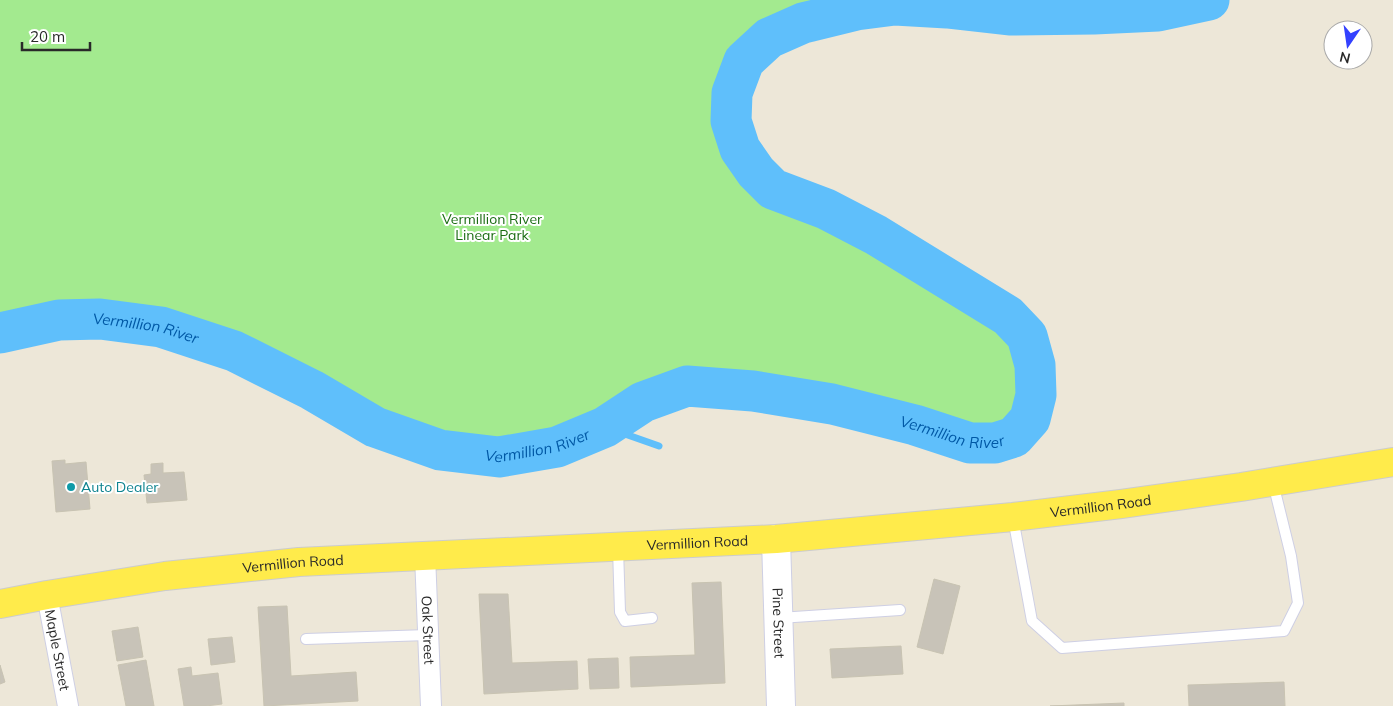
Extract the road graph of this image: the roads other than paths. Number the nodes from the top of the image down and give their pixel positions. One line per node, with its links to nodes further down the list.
1 (1393, 462): 2 (main road, Vermillion Road)
2 (1273, 482): 3 (main road, Vermillion Road); 3 (lane)
3 (1013, 517): 4 (main road, Vermillion Road)
4 (776, 539): 5 (main road, Vermillion Road); 11 (street, Pine Street)
5 (618, 546): 6 (main road, Vermillion Road); 10 (lane)
6 (425, 555): 7 (main road, Vermillion Road); 12 (street, Oak Street)
7 (47, 595): 8 (main road, Vermillion Road); 14 (street, Maple Street)
8 (0, 604)
9 (900, 610): 11 (lane)
10 (652, 618)
11 (778, 618): 16 (street, Pine Street)
12 (428, 635): 13 (lane); 15 (street, Oak Street)
13 (306, 639)
14 (68, 706)
15 (430, 706)
16 (781, 706)

